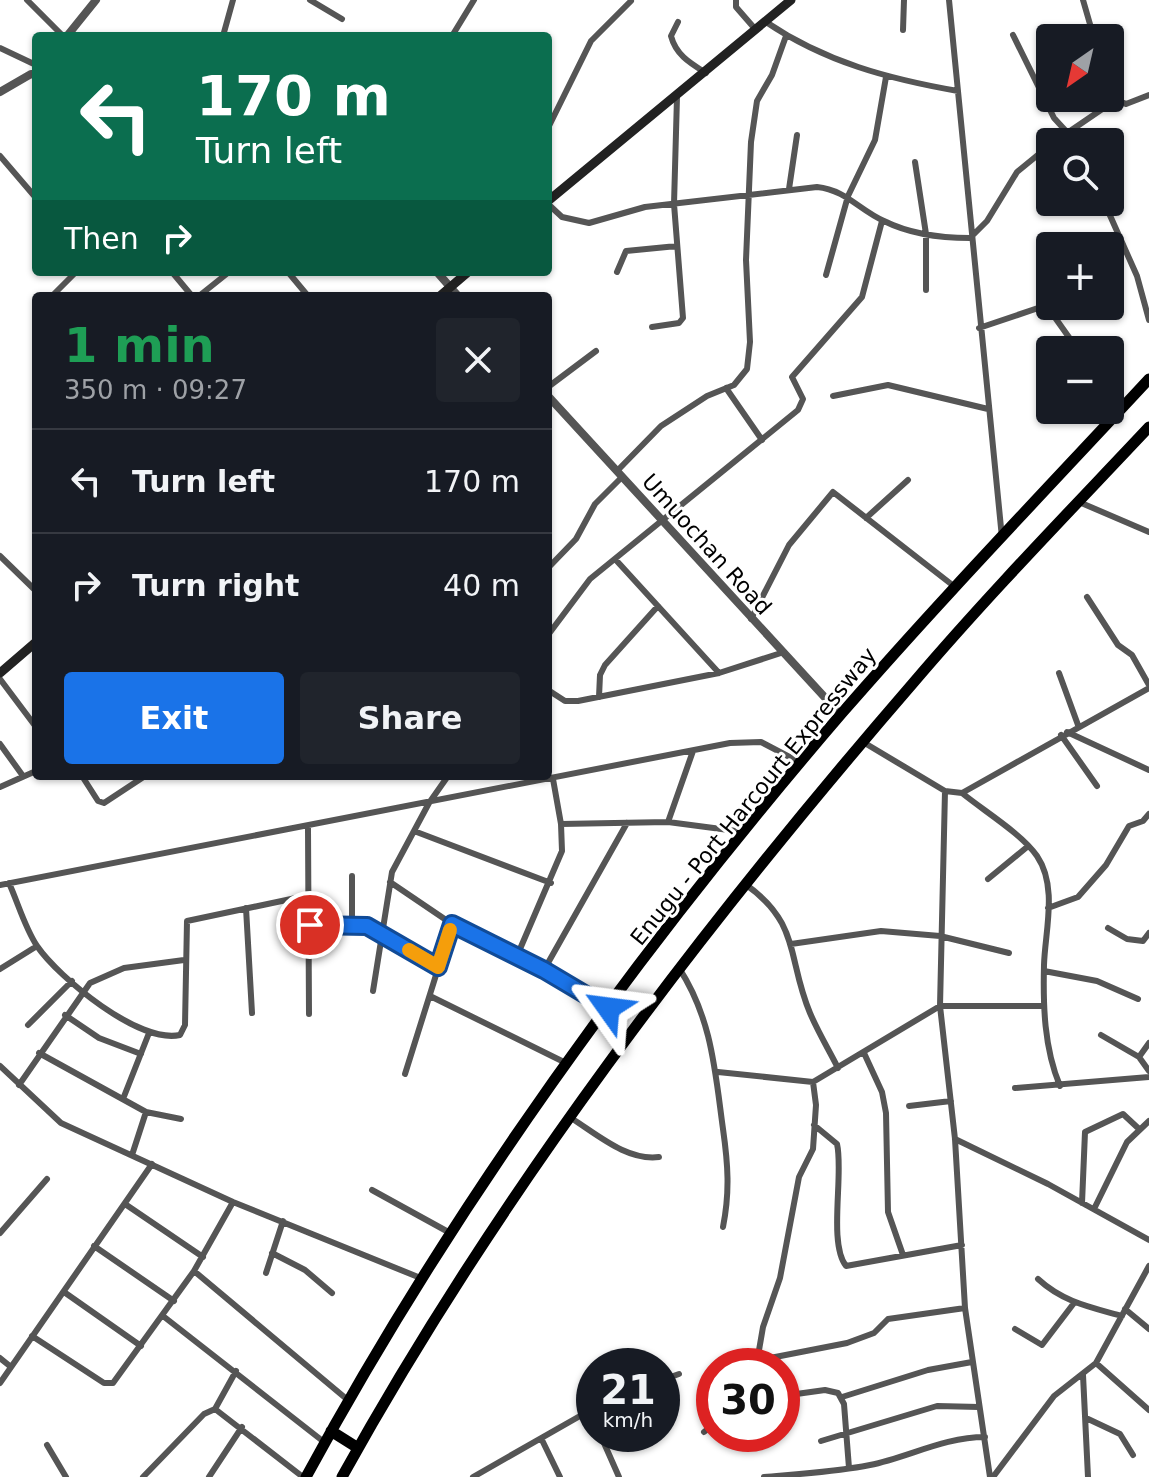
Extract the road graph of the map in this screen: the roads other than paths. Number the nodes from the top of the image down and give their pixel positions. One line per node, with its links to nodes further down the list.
1 (27, 0): 18 (street)
2 (96, 0): 19 (street)
3 (233, 0): 20 (street)
4 (310, 0): 12 (street)
5 (474, 0): 21 (street)
6 (736, 0): 16 (street)
7 (791, 0): 14 (main road)
8 (904, 0): 17 (street)
9 (949, 0): 29 (street)
10 (1083, 0): 15 (street)
11 (631, 1): 35 (street)
12 (342, 19)
13 (678, 22): 27 (street)
14 (766, 22): 16 (main road); 23 (street)
15 (1090, 24)
16 (756, 30): 27 (main road)
17 (903, 30)
18 (61, 32)
19 (68, 32)
20 (224, 32)
21 (454, 32)
22 (1013, 35): 36 (street)
23 (786, 36): 28 (street); 44 (street)
24 (0, 48): 25 (street)
25 (32, 69)
26 (32, 73): 30 (street)
27 (706, 73): 32 (main road)
28 (886, 77): 29 (street); 45 (street)
29 (958, 91): 52 (street)
30 (0, 92)
31 (1149, 95): 33 (street)
32 (677, 97): 46 (main road); 47 (street)
33 (1124, 103)
34 (1094, 112): 37 (street)
35 (552, 120)
36 (1064, 128)
37 (1072, 128)
38 (797, 135): 42 (street)
39 (0, 156): 43 (street)
40 (1036, 157): 52 (street)
41 (915, 162): 51 (street)
42 (789, 189): 44 (street); 45 (street)
43 (32, 193)
44 (750, 193): 47 (street); 77 (street)
45 (848, 196): 50 (street); 55 (street)
46 (552, 199)
47 (674, 204): 48 (street); 53 (street)
48 (552, 206)
49 (1110, 216): 71 (street)
50 (882, 221): 51 (street); 84 (street)
51 (926, 234): 52 (street); 63 (street)
52 (970, 238): 73 (street)
53 (677, 246): 54 (street); 72 (street)
54 (617, 272)
55 (826, 275)
56 (72, 276): 64 (street)
57 (175, 276): 65 (street)
58 (224, 276): 66 (street)
59 (291, 276): 67 (street)
60 (441, 276): 62 (street)
61 (463, 276): 62 (main road)
62 (451, 287): 68 (main road); 69 (street)
63 (926, 290)
64 (56, 292)
65 (189, 292)
66 (204, 292)
67 (305, 292)
68 (445, 292)
69 (455, 292)
70 (1036, 310): 73 (street)
71 (1149, 320)
72 (652, 327)
73 (979, 328): 81 (street)
74 (596, 351): 76 (street)
75 (1149, 379): 80 (highway, Enugu - Port Harcourt Expressway)
76 (552, 384)
77 (726, 388): 84 (street); 85 (street)
78 (833, 396): 81 (street)
79 (552, 400): 85 (street, Umuochan Road)
80 (1125, 405)
81 (988, 409): 91 (street)
82 (1107, 424): 91 (highway, Enugu - Port Harcourt Expressway)
83 (1149, 427): 87 (highway)
84 (762, 440): 89 (street)
85 (619, 474): 89 (street, Umuochan Road); 94 (street)
86 (908, 480): 88 (street)
87 (1079, 502): 90 (street); 113 (highway)
88 (866, 518): 96 (street); 99 (street)
89 (662, 522): 93 (street); 99 (street, Umuochan Road)
90 (1149, 532)
91 (1002, 538): 96 (highway, Enugu - Port Harcourt Expressway)
92 (0, 556): 95 (street)
93 (615, 559): 98 (street); 100 (street)
94 (552, 564)
95 (32, 587)
96 (955, 587): 110 (highway, Enugu - Port Harcourt Expressway)
97 (1087, 597): 106 (street)
98 (658, 606): 103 (street); 108 (street)
99 (751, 619): 102 (street, Umuochan Road)
100 (552, 630)
101 (32, 646): 105 (main road)
102 (781, 653): 103 (street); 110 (street, Umuochan Road)
103 (719, 673): 108 (street)
104 (1059, 673): 111 (street)
105 (0, 676): 109 (street)
106 (1149, 686): 111 (street)
107 (552, 692): 108 (street)
108 (599, 697)
109 (32, 715)
110 (841, 715): 116 (highway, Enugu - Port Harcourt Expressway)
111 (1078, 725): 112 (street)
112 (1064, 734): 117 (street); 125 (street); 128 (street)
113 (863, 742): 127 (street); 143 (highway)
114 (0, 744): 119 (street)
115 (693, 751): 116 (street); 120 (street); 131 (street)
116 (801, 763): 136 (highway, Enugu - Port Harcourt Expressway)
117 (1149, 770)
118 (32, 773): 119 (street)
119 (23, 776): 126 (street)
120 (553, 779): 133 (street)
121 (85, 780): 122 (street)
122 (139, 780)
123 (445, 780): 129 (street)
124 (548, 780): 129 (street)
125 (1097, 786)
126 (0, 787)
127 (945, 791): 128 (street); 154 (street)
128 (962, 793): 137 (street)
129 (429, 803): 134 (street); 135 (street)
130 (1148, 816): 147 (street)
131 (668, 822): 132 (street); 136 (street)
132 (627, 823): 133 (street); 163 (street)
133 (561, 824): 142 (street)
134 (308, 828): 141 (street); 145 (street)
135 (414, 831): 140 (street); 142 (street)
136 (744, 832): 172 (highway, Enugu - Port Harcourt Expressway)
137 (1027, 847): 139 (street); 147 (street)
138 (352, 876): 150 (street)
139 (988, 879)
140 (390, 882): 148 (street); 153 (street)
141 (9, 883): 144 (street); 156 (street)
142 (551, 883): 158 (street)
143 (745, 884): 155 (street); 161 (highway)
144 (0, 885)
145 (310, 895): 146 (street); 149 (street)
146 (246, 908): 159 (street); 173 (street)
147 (1048, 908): 164 (street)
148 (452, 924): 158 (street); 160 (street)
149 (310, 925): 150 (street); 174 (street)
150 (352, 926): 153 (street)
151 (1108, 928): 152 (street)
152 (1149, 933)
153 (380, 934): 160 (street); 167 (street)
154 (940, 936): 155 (street); 157 (street); 170 (street)
155 (791, 944): 186 (street)
156 (37, 946): 162 (street); 165 (street)
157 (1009, 953)
158 (517, 956): 163 (street)
159 (184, 960): 166 (street); 177 (street)
160 (438, 967): 168 (street)
161 (679, 968): 188 (street); 198 (highway)
162 (0, 969)
163 (544, 970): 172 (street)
164 (1044, 971): 169 (street); 171 (street)
165 (72, 981): 166 (street); 176 (street)
166 (83, 991): 175 (street); 177 (street)
167 (373, 991)
168 (430, 996): 184 (street); 189 (street)
169 (1138, 999)
170 (940, 1006): 171 (street); 181 (street); 195 (street)
171 (1043, 1006): 192 (street)
172 (608, 1008): 184 (highway, Enugu - Port Harcourt Expressway)
173 (252, 1013)
174 (309, 1014)
175 (65, 1015): 180 (street); 182 (street)
176 (28, 1025)
177 (149, 1033): 182 (street)
178 (1101, 1035): 183 (street)
179 (1149, 1043): 183 (street)
180 (39, 1053): 191 (street); 194 (street)
181 (864, 1053): 186 (street); 221 (street)
182 (141, 1054): 194 (street)
183 (1139, 1057): 187 (street)
184 (568, 1064): 216 (highway, Enugu - Port Harcourt Expressway)
185 (0, 1066): 191 (street)
186 (838, 1068): 190 (street)
187 (1147, 1071): 192 (street)
188 (718, 1072): 190 (street); 214 (street)
189 (405, 1074)
190 (813, 1082): 201 (street)
191 (19, 1085): 204 (street)
192 (1060, 1086): 193 (street)
193 (1015, 1088)
194 (123, 1099): 197 (street)
195 (951, 1101): 196 (street); 203 (street)
196 (909, 1106)
197 (146, 1112): 199 (street); 204 (street)
198 (571, 1118): 205 (street); 262 (highway)
199 (181, 1119)
200 (1149, 1121): 202 (street)
201 (814, 1125): 221 (street); 233 (street)
202 (1138, 1128): 210 (street); 212 (street)
203 (955, 1139): 210 (street); 218 (street)
204 (132, 1155): 206 (street)
205 (659, 1157)
206 (152, 1164): 209 (street); 211 (street)
207 (47, 1179): 215 (street)
208 (372, 1190): 216 (street)
209 (233, 1202): 213 (street); 222 (street)
210 (1082, 1203): 212 (street)
211 (125, 1204): 219 (street); 222 (street)
212 (1094, 1209): 217 (street)
213 (283, 1221): 220 (street); 227 (street)
214 (723, 1227)
215 (0, 1233)
216 (452, 1234): 227 (highway, Enugu - Port Harcourt Expressway)
217 (1149, 1240)
218 (962, 1245): 221 (street); 233 (street)
219 (94, 1246): 229 (street); 231 (street)
220 (272, 1253): 225 (street); 230 (street)
221 (903, 1255)
222 (203, 1257): 224 (street)
223 (1149, 1266): 226 (street)
224 (194, 1271): 231 (street); 249 (street)
225 (266, 1273)
226 (1146, 1277): 234 (street)
227 (423, 1279): 249 (highway, Enugu - Port Harcourt Expressway)
228 (1038, 1279): 232 (street)
229 (64, 1292): 238 (street); 239 (street)
230 (332, 1293)
231 (174, 1301): 235 (street)
232 (1074, 1303): 234 (street); 236 (street)
233 (965, 1308): 241 (street)
234 (1124, 1313): 237 (street); 242 (street)
235 (163, 1316): 239 (street); 244 (street)
236 (1015, 1329)
237 (1149, 1329)
238 (32, 1336): 239 (street); 243 (street)
239 (141, 1346)
240 (0, 1358): 243 (street)
241 (972, 1362): 248 (street); 250 (street)
242 (1096, 1363): 245 (street); 252 (street)
243 (11, 1367): 246 (street)
244 (236, 1371): 251 (street); 257 (street)
245 (1083, 1375): 253 (street); 276 (street)
246 (0, 1383)
247 (800, 1393): 248 (street)
248 (842, 1397): 256 (street)
249 (349, 1401): 257 (highway, Enugu - Port Harcourt Expressway)
250 (979, 1407): 256 (street); 258 (street)
251 (215, 1409): 255 (street); 267 (street)
252 (1149, 1410)
253 (1086, 1418): 264 (street); 277 (street)
254 (576, 1419): 259 (street)
255 (242, 1427): 268 (street); 269 (street)
256 (844, 1436): 260 (street); 265 (street)
257 (328, 1437): 262 (highway); 269 (highway, Enugu - Port Harcourt Expressway)
258 (985, 1437): 265 (street); 276 (street)
259 (542, 1440): 271 (street); 272 (street)
260 (821, 1441)
261 (47, 1445): 266 (street)
262 (358, 1448): 270 (highway)
263 (608, 1452): 273 (street)
264 (1133, 1455)
265 (846, 1468): 274 (street); 275 (street)
266 (66, 1477)
267 (143, 1477)
268 (209, 1477)
269 (304, 1477)
270 (342, 1477)
271 (473, 1477)
272 (560, 1477)
273 (619, 1477)
274 (764, 1477)
275 (844, 1477)
276 (992, 1477)
277 (1088, 1477)

